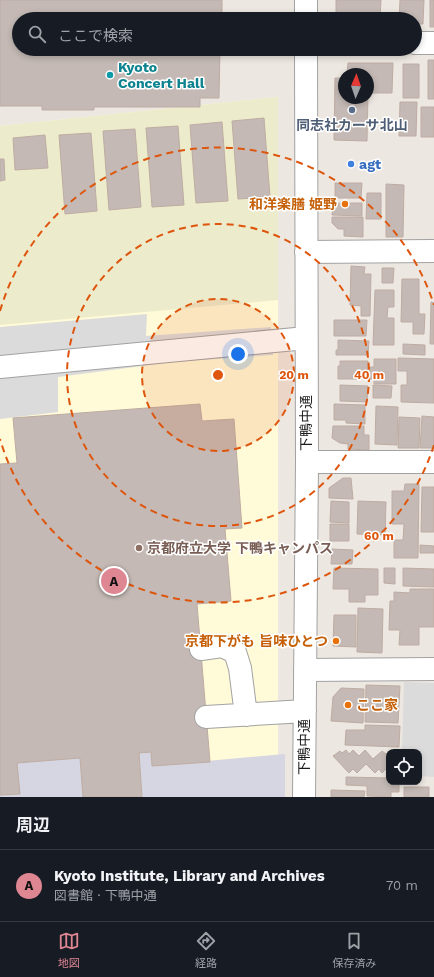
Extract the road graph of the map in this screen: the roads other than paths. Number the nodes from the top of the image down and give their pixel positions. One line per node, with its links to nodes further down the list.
1 (306, 0): 2 (street)
2 (306, 12)
3 (422, 43): 4 (street)
4 (434, 43)
5 (306, 56): 7 (street, 下鴨中通)
6 (434, 251): 7 (street)
7 (306, 252): 8 (street, 下鴨中通)
8 (306, 338): 9 (street); 10 (street, 下鴨中通)
9 (0, 367)
10 (307, 462): 11 (street); 14 (street, 下鴨中通)
11 (434, 462)
12 (201, 649): 16 (street)
13 (434, 669): 14 (street)
14 (305, 670): 15 (street, 下鴨中通)
15 (304, 711): 16 (street); 18 (street, 下鴨中通)
16 (246, 715): 17 (street)
17 (206, 717)
18 (304, 797)

